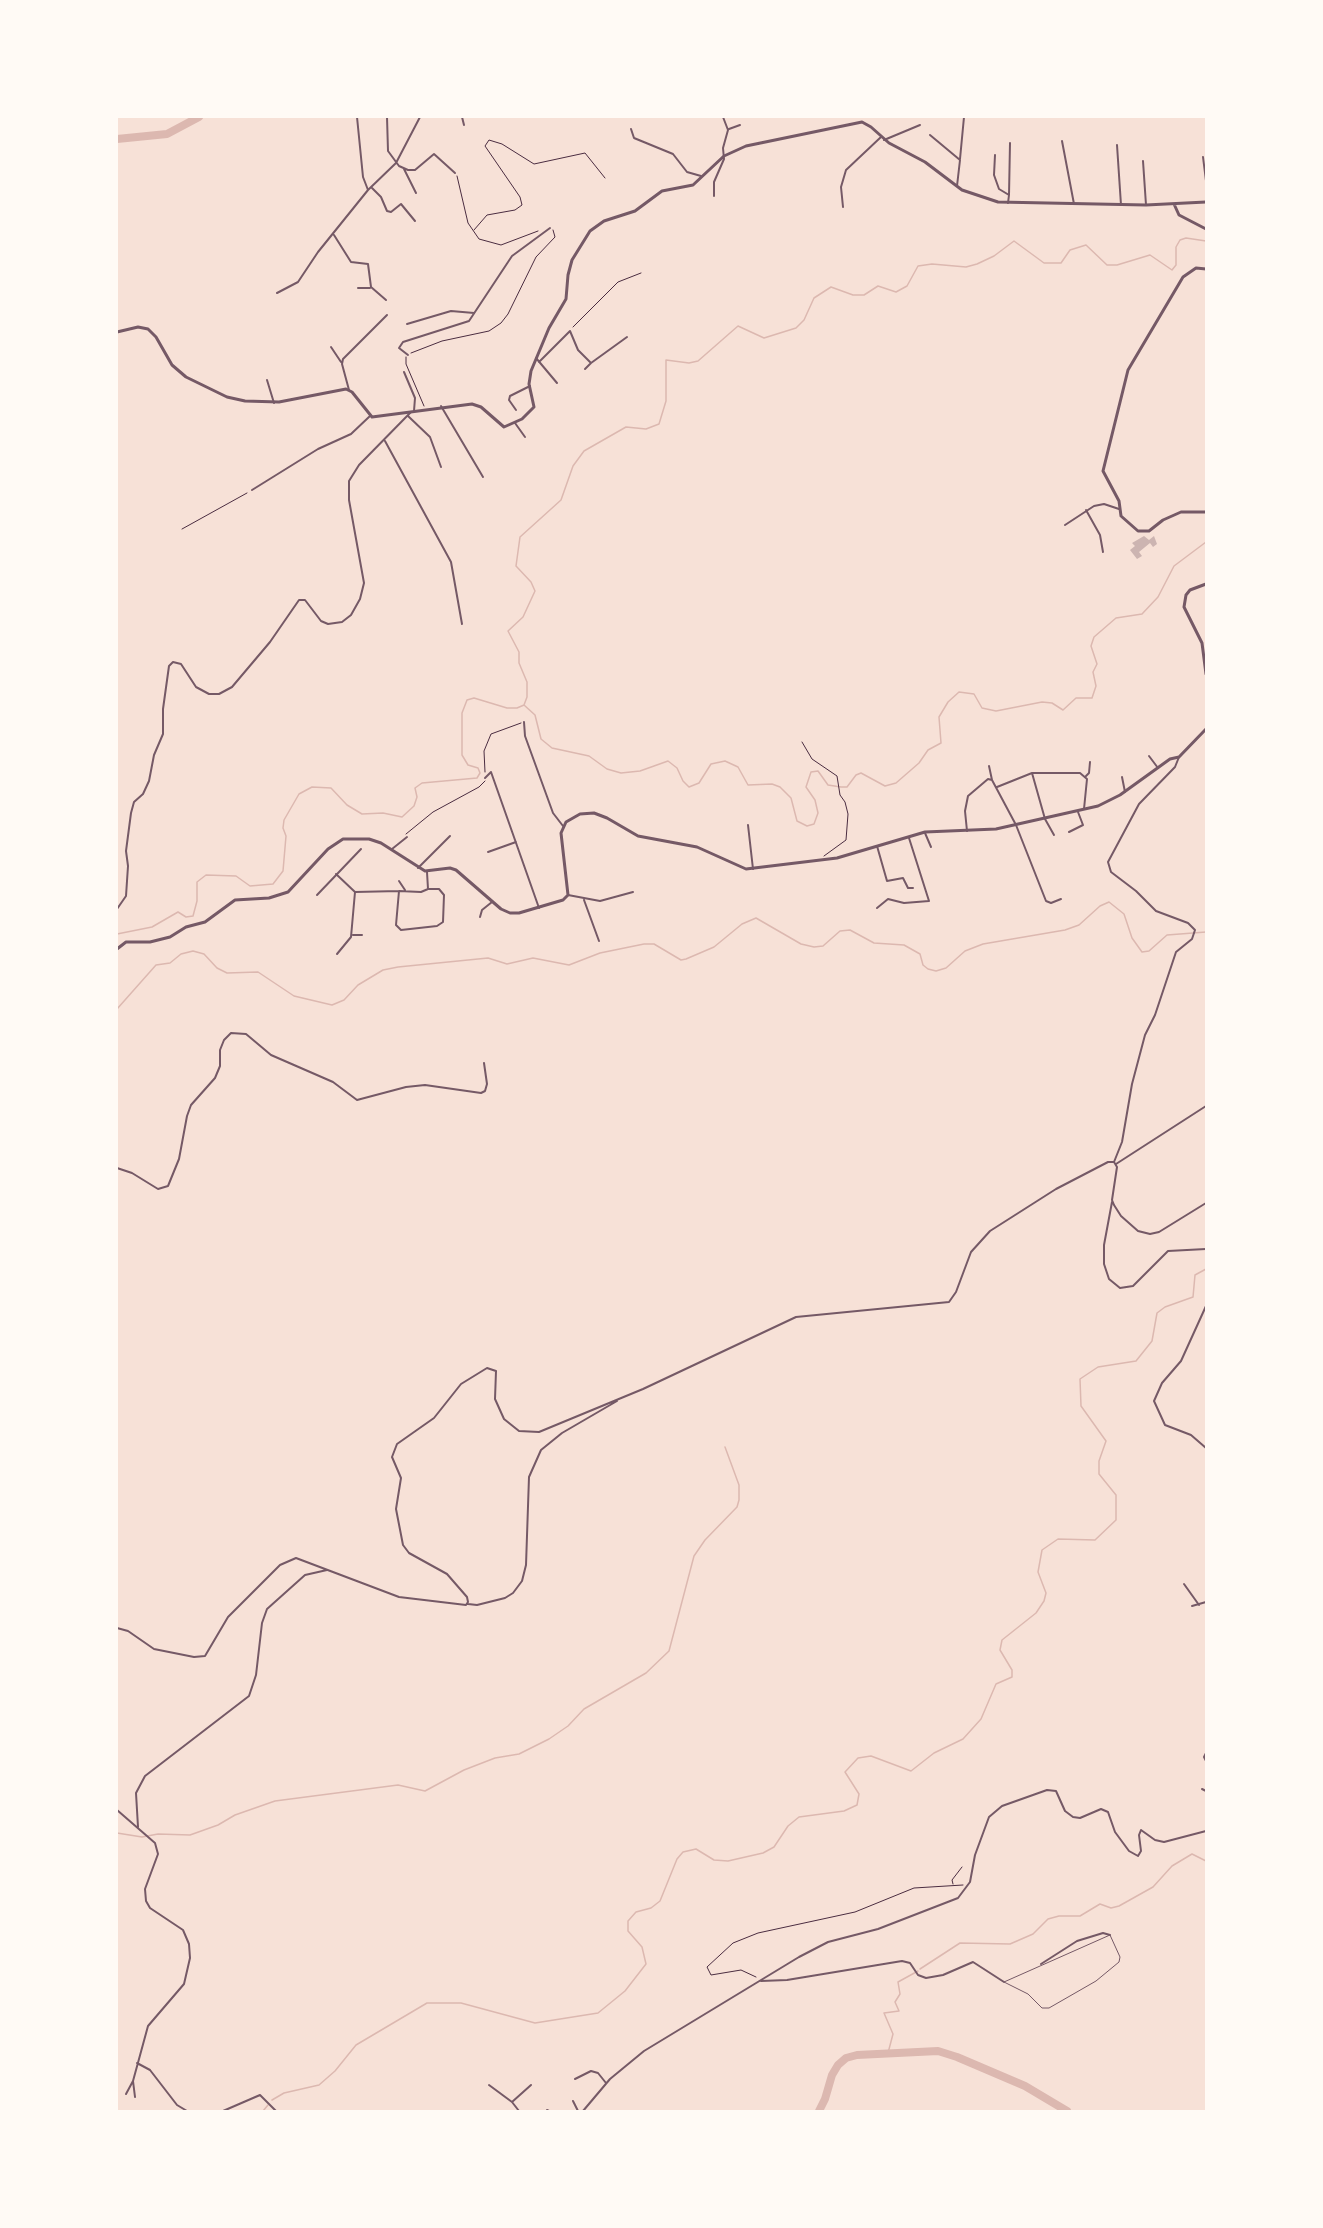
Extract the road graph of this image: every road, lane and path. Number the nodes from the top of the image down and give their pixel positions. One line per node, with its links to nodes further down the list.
1 (357, 117): 32 (street)
2 (387, 117): 24 (street)
3 (420, 117): 24 (street)
4 (462, 117): 7 (street)
5 (723, 117): 11 (street)
6 (964, 117): 22 (street)
7 (464, 125)
8 (740, 125): 11 (street)
9 (920, 125): 14 (street)
10 (631, 129): 13 (street)
11 (728, 129): 20 (street)
12 (930, 135): 22 (street)
13 (634, 138): 15 (street); 27 (street)
14 (883, 138): 20 (street); 30 (street); 42 (street)
15 (631, 141)
16 (1062, 141): 38 (street)
17 (1010, 143): 34 (street)
18 (1117, 145): 40 (street)
19 (995, 154): 34 (street)
20 (724, 156): 27 (street); 35 (street)
21 (1203, 157): 29 (street)
22 (960, 160): 30 (street)
23 (1143, 161): 41 (street)
24 (396, 163): 25 (street); 31 (street)
25 (404, 169): 26 (street); 33 (street)
26 (455, 173): 46 (path)
27 (702, 176): 62 (street)
28 (605, 178): 46 (path)
29 (1206, 181)
30 (957, 186): 37 (street)
31 (371, 187): 32 (street); 43 (street)
32 (368, 190): 47 (street)
33 (416, 193)
34 (1009, 195): 37 (street)
35 (714, 196)
36 (1206, 202): 39 (street)
37 (1008, 203): 38 (street)
38 (1074, 204): 40 (street)
39 (1174, 204): 41 (street); 45 (street)
40 (1121, 205): 41 (street)
41 (1146, 206)
42 (843, 207)
43 (415, 221)
44 (550, 228): 46 (path); 54 (street); 61 (path)
45 (1206, 229)
46 (473, 232)
47 (334, 235): 50 (street); 52 (street)
48 (1206, 269): 83 (street)
49 (641, 273): 57 (path)
50 (371, 287): 51 (street); 53 (street)
51 (358, 288)
52 (277, 293)
53 (386, 300)
54 (474, 313): 56 (street); 61 (street)
55 (387, 315): 64 (street)
56 (407, 324)
57 (570, 331): 62 (street); 63 (street)
58 (117, 332): 71 (street)
59 (627, 337): 63 (street)
60 (331, 347): 64 (street)
61 (408, 355): 73 (path)
62 (538, 360): 68 (street); 69 (street)
63 (591, 363): 65 (street)
64 (342, 364): 70 (street)
65 (585, 369)
66 (404, 372): 75 (street)
67 (267, 380): 71 (street)
68 (557, 382)
69 (530, 386): 74 (street); 77 (street)
70 (349, 390): 71 (street); 76 (street)
71 (274, 403)
72 (441, 406): 73 (street); 77 (street); 81 (street)
73 (425, 408): 75 (street)
74 (516, 410)
75 (411, 413): 76 (street); 79 (street); 80 (street)
76 (370, 416): 82 (street)
77 (515, 423): 78 (street)
78 (525, 437)
79 (385, 441): 90 (street); 148 (street)
80 (441, 467)
81 (483, 477)
82 (252, 490): 87 (path)
83 (1119, 509): 84 (street); 85 (street)
84 (1086, 510): 86 (street); 88 (street)
85 (1206, 512)
86 (1065, 525)
87 (182, 528)
88 (1103, 552)
89 (1206, 584): 91 (street)
90 (462, 624)
91 (1206, 674)
92 (524, 722): 103 (path); 112 (street)
93 (1206, 729): 96 (street)
94 (802, 742): 127 (path)
95 (1149, 756): 99 (street)
96 (1179, 757): 99 (street); 157 (street)
97 (1090, 762): 101 (street)
98 (988, 766): 104 (street)
99 (1158, 768): 106 (street)
100 (1032, 773): 101 (street); 105 (street); 109 (street)
101 (1085, 776): 107 (street)
102 (1122, 777): 106 (street)
103 (485, 778): 120 (path); 121 (street)
104 (992, 780): 105 (street); 113 (street)
105 (997, 787): 111 (street)
106 (1125, 792): 107 (street)
107 (1084, 809): 108 (street)
108 (1078, 811): 109 (street); 115 (street)
109 (1044, 819): 111 (street); 116 (street)
110 (748, 825): 129 (street)
111 (1016, 825): 113 (street); 143 (street)
112 (563, 826): 129 (street); 142 (street)
113 (968, 831): 114 (street)
114 (925, 832): 119 (street); 123 (street)
115 (1069, 832)
116 (1054, 835)
117 (450, 836): 128 (street)
118 (407, 837): 125 (street)
119 (908, 837): 122 (street); 147 (street)
120 (402, 838)
121 (516, 842): 126 (street); 146 (street)
122 (877, 846): 127 (street); 133 (street)
123 (931, 847)
124 (361, 849): 131 (street)
125 (392, 849): 128 (street); 153 (street)
126 (488, 852)
127 (822, 860): 129 (street)
128 (418, 868): 130 (street)
129 (753, 869)
130 (427, 872): 134 (street); 145 (street)
131 (336, 874): 139 (street); 141 (street)
132 (399, 881): 136 (street)
133 (913, 888)
134 (428, 889): 136 (street); 137 (street)
135 (447, 889): 137 (street)
136 (405, 890): 138 (street)
137 (441, 890): 138 (street)
138 (399, 891): 139 (street)
139 (355, 892): 150 (street)
140 (633, 892): 144 (street)
141 (317, 895)
142 (568, 895): 144 (street); 146 (street)
143 (1061, 899)
144 (584, 900): 152 (street)
145 (492, 902): 146 (street); 149 (street)
146 (539, 908)
147 (877, 908)
148 (117, 909)
149 (480, 917)
150 (351, 934): 151 (street); 154 (street)
151 (362, 935)
152 (599, 941)
153 (117, 949)
154 (337, 954)
155 (484, 1062): 158 (street)
156 (1206, 1106): 157 (street)
157 (1115, 1163): 159 (street); 163 (street)
158 (117, 1168)
159 (1112, 1200): 160 (street); 161 (street)
160 (1206, 1203)
161 (1206, 1249)
162 (1206, 1306): 164 (street)
163 (629, 1395): 168 (street); 168 (street)
164 (1206, 1448)
165 (330, 1569): 168 (street); 171 (street); 177 (street)
166 (1184, 1584): 169 (street)
167 (1206, 1602): 169 (street)
168 (468, 1604)
169 (1199, 1605): 170 (street)
170 (1192, 1606)
171 (117, 1628)
172 (1206, 1753): 173 (street)
173 (1206, 1761)
174 (1202, 1789): 175 (street)
175 (1206, 1791)
176 (117, 1810): 177 (street)
177 (138, 1827): 186 (street)
178 (1206, 1831): 180 (street)
179 (962, 1867): 181 (path)
180 (970, 1882): 181 (path); 184 (street)
181 (954, 1885): 184 (path)
182 (1110, 1935): 183 (lane); 183 (street); 185 (lane)
183 (1041, 1964): 185 (lane)
184 (761, 1981): 185 (street); 189 (street)
185 (1004, 1982)
186 (137, 2063): 188 (street); 196 (street)
187 (575, 2079): 189 (street)
188 (133, 2081): 192 (street); 193 (street)
189 (606, 2083): 201 (street)
190 (489, 2085): 195 (street)
191 (531, 2085): 195 (street)
192 (126, 2094)
193 (135, 2097)
194 (573, 2101): 200 (street)
195 (512, 2102): 199 (street)
196 (187, 2111)
197 (223, 2111): 198 (street)
198 (276, 2111)
199 (519, 2111)
200 (578, 2111)
201 (583, 2111)

